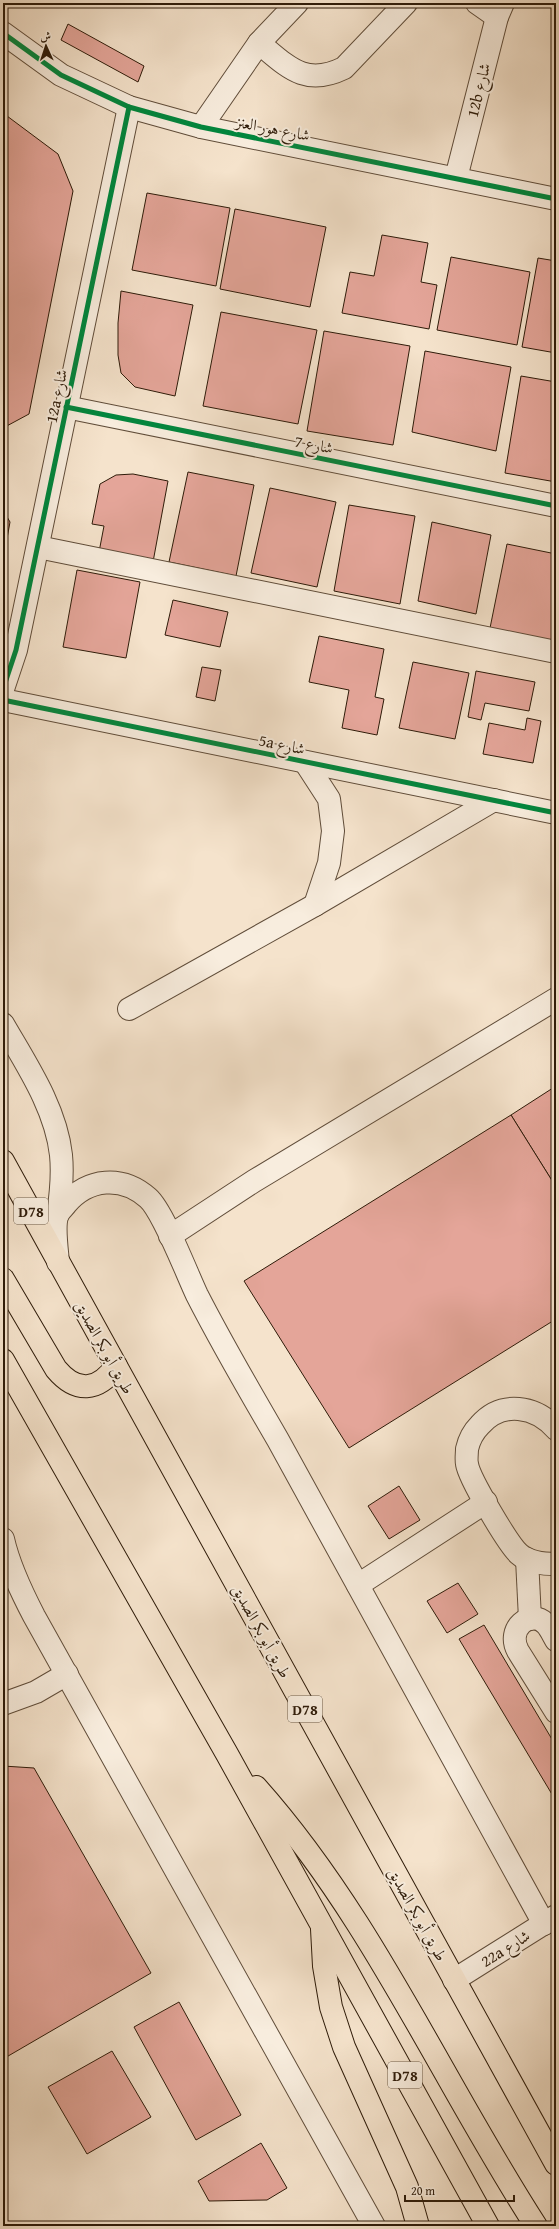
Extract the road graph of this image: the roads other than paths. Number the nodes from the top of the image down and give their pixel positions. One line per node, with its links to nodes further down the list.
1 (297, 3): 6 (street)
2 (406, 3): 6 (street)
3 (477, 3): 4 (street)
4 (500, 10): 9 (street, 12b شارع)
5 (3, 33): 7 (street, شارع هور العنز)
6 (259, 43): 8 (street)
7 (129, 106): 8 (street, شارع هور العنز); 11 (street, 12a شارع)
8 (201, 127): 9 (street, شارع هور العنز)
9 (456, 178): 10 (street, شارع هور العنز)
10 (556, 199)
11 (66, 407): 12 (street, شارع 7); 13 (street, 12a شارع)
12 (556, 506)
13 (38, 547): 14 (street); 15 (street, 12a شارع)
14 (556, 652)
15 (3, 689)
16 (3, 700): 17 (street, 5a شارع)
17 (305, 762): 18 (street, 5a شارع); 20 (street)
18 (494, 800): 19 (street, 5a شارع); 20 (street)
19 (556, 813)
20 (315, 905): 22 (street)
21 (556, 1000): 26 (street)
22 (129, 1009)
23 (3, 1024): 25 (street)
24 (3, 1161): 27 (main road, طريق أبو بكر الصديق / D78)
25 (58, 1214): 26 (street); 27 (street)
26 (170, 1236): 36 (street)
27 (58, 1262): 30 (main road, طريق أبو بكر الصديق / D78)
28 (3, 1279): 30 (main road)
29 (3, 1360): 42 (main road, D78)
30 (116, 1366): 45 (main road, طريق أبو بكر الصديق / D78)
31 (556, 1430): 32 (street)
32 (486, 1502): 34 (street); 36 (street)
33 (3, 1539): 39 (street)
34 (527, 1559): 35 (street); 37 (street)
35 (556, 1564)
36 (358, 1585): 43 (street)
37 (530, 1619): 38 (street); 41 (street)
38 (556, 1640)
39 (67, 1674): 40 (street); 47 (street)
40 (3, 1704)
41 (556, 1712)
42 (227, 1754): 44 (main road, D78); 50 (main road)
43 (550, 1920): 45 (street, 22a شارع)
44 (322, 1924): 48 (main road); 49 (main road, D78)
45 (454, 1980): 46 (main road, طريق أبو بكر الصديق / D78)
46 (556, 2164)
47 (374, 2226)
48 (418, 2226)
49 (488, 2226)
50 (536, 2226)

